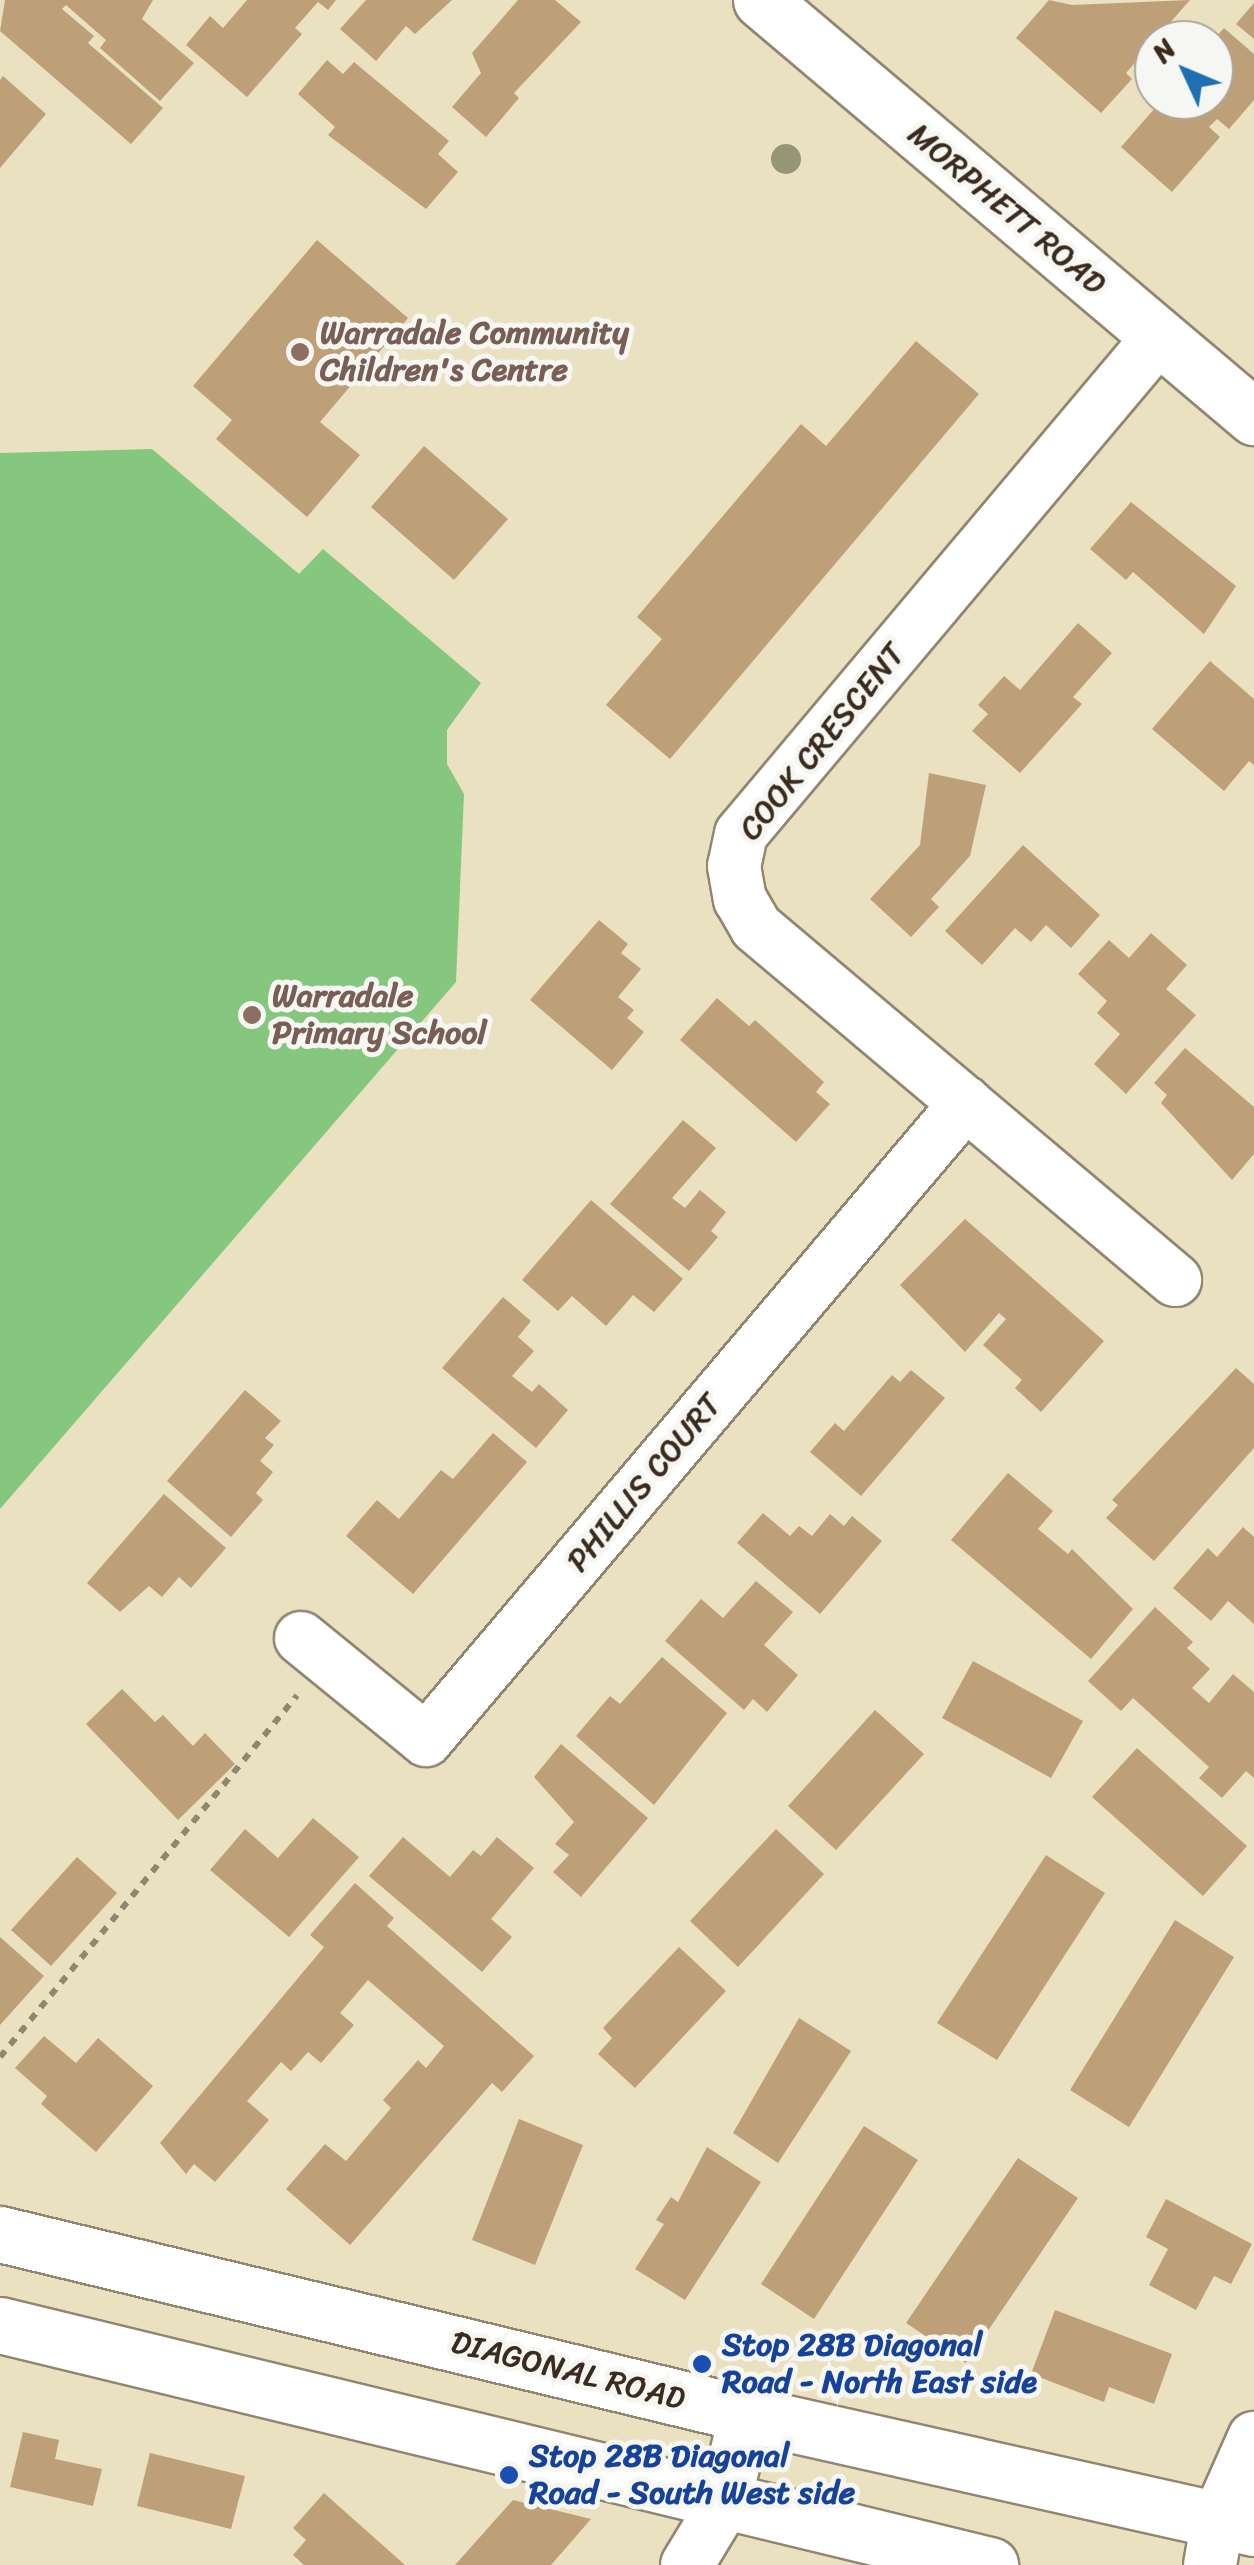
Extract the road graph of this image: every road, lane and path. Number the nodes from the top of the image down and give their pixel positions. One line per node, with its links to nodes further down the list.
1 (761, 0): 2 (main road, MORPHETT ROAD)
2 (1159, 337): 3 (main road, MORPHETT ROAD); 4 (street, COOK CRESCENT)
3 (1254, 417)
4 (966, 1104): 5 (street, COOK CRESCENT); 6 (street, PHILLIS COURT)
5 (1175, 1280)
6 (314, 1648): 7 (path)
7 (0, 2057)
8 (0, 2234): 10 (main road, DIAGONAL ROAD)
9 (0, 2325): 12 (main road)
10 (746, 2414): 12 (street); 13 (main road, DIAGONAL ROAD)
11 (1254, 2438): 13 (street)
12 (724, 2504): 14 (street); 15 (main road)
13 (1227, 2537)
14 (687, 2565)
15 (990, 2565)

